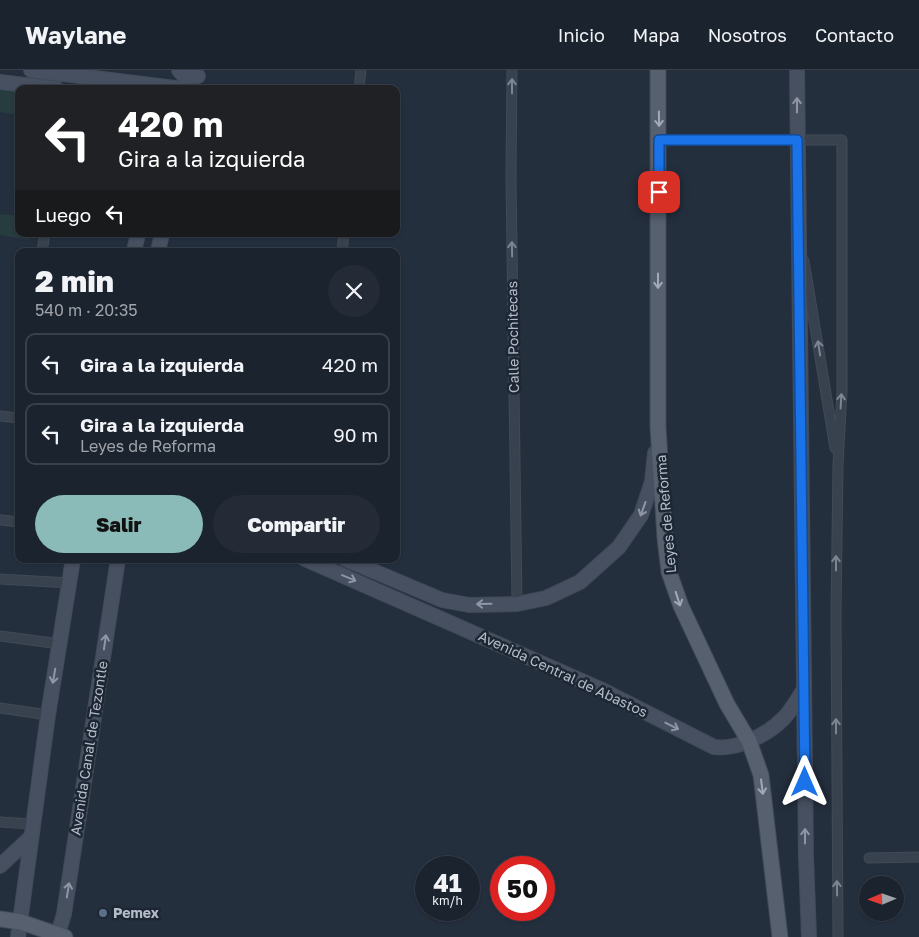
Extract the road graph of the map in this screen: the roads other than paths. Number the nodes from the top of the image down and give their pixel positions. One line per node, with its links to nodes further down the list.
1 (31, 70): 10 (main road); 11 (street)
2 (178, 70): 8 (main road); 13 (main road)
3 (361, 70): 14 (street)
4 (512, 70): 30 (street, Calle Pochitecas, one-way to 4)
5 (658, 70): 15 (main road, Leyes de Reforma, one-way to 15)
6 (797, 70): 16 (main road, one-way to 6)
7 (114, 75): 10 (main road); 12 (main road)
8 (198, 78)
9 (0, 82): 11 (main road)
10 (66, 82)
11 (29, 85)
12 (162, 85)
13 (176, 85)
14 (359, 85)
15 (659, 140): 16 (street); 20 (main road, Leyes de Reforma, one-way to 20)
16 (797, 140): 17 (main road); 21 (street, one-way to 16)
17 (798, 223): 21 (street, one-way to 17); 33 (main road)
18 (0, 416): 19 (street)
19 (15, 418)
20 (658, 427): 30 (main road, one-way to 30); 36 (main road, Leyes de Reforma, one-way to 36)
21 (838, 465): 47 (street, one-way to 21)
22 (1, 520): 23 (street)
23 (15, 522)
24 (72, 563): 29 (main road)
25 (117, 563): 44 (main road, Avenida Canal de Tezontle, one-way to 25)
26 (316, 563): 36 (main road, Avenida Central de Abastos, one-way to 36)
27 (354, 563): 30 (main road, one-way to 27)
28 (0, 579): 29 (street)
29 (70, 583): 32 (main road)
30 (517, 604)
31 (0, 636): 32 (street)
32 (60, 644): 35 (main road, one-way to 35)
33 (804, 688): 36 (main road, Avenida Central de Abastos); 46 (main road, one-way to 33)
34 (0, 708): 35 (street)
35 (48, 715): 38 (main road)
36 (749, 741): 45 (main road, Leyes de Reforma, one-way to 45)
37 (0, 822): 38 (street)
38 (32, 831): 41 (main road); 43 (main road)
39 (919, 857): 40 (street)
40 (870, 858)
41 (0, 866)
42 (0, 919): 43 (main road)
43 (19, 930): 44 (main road)
44 (60, 936)
45 (780, 937)
46 (809, 937)
47 (838, 937)

